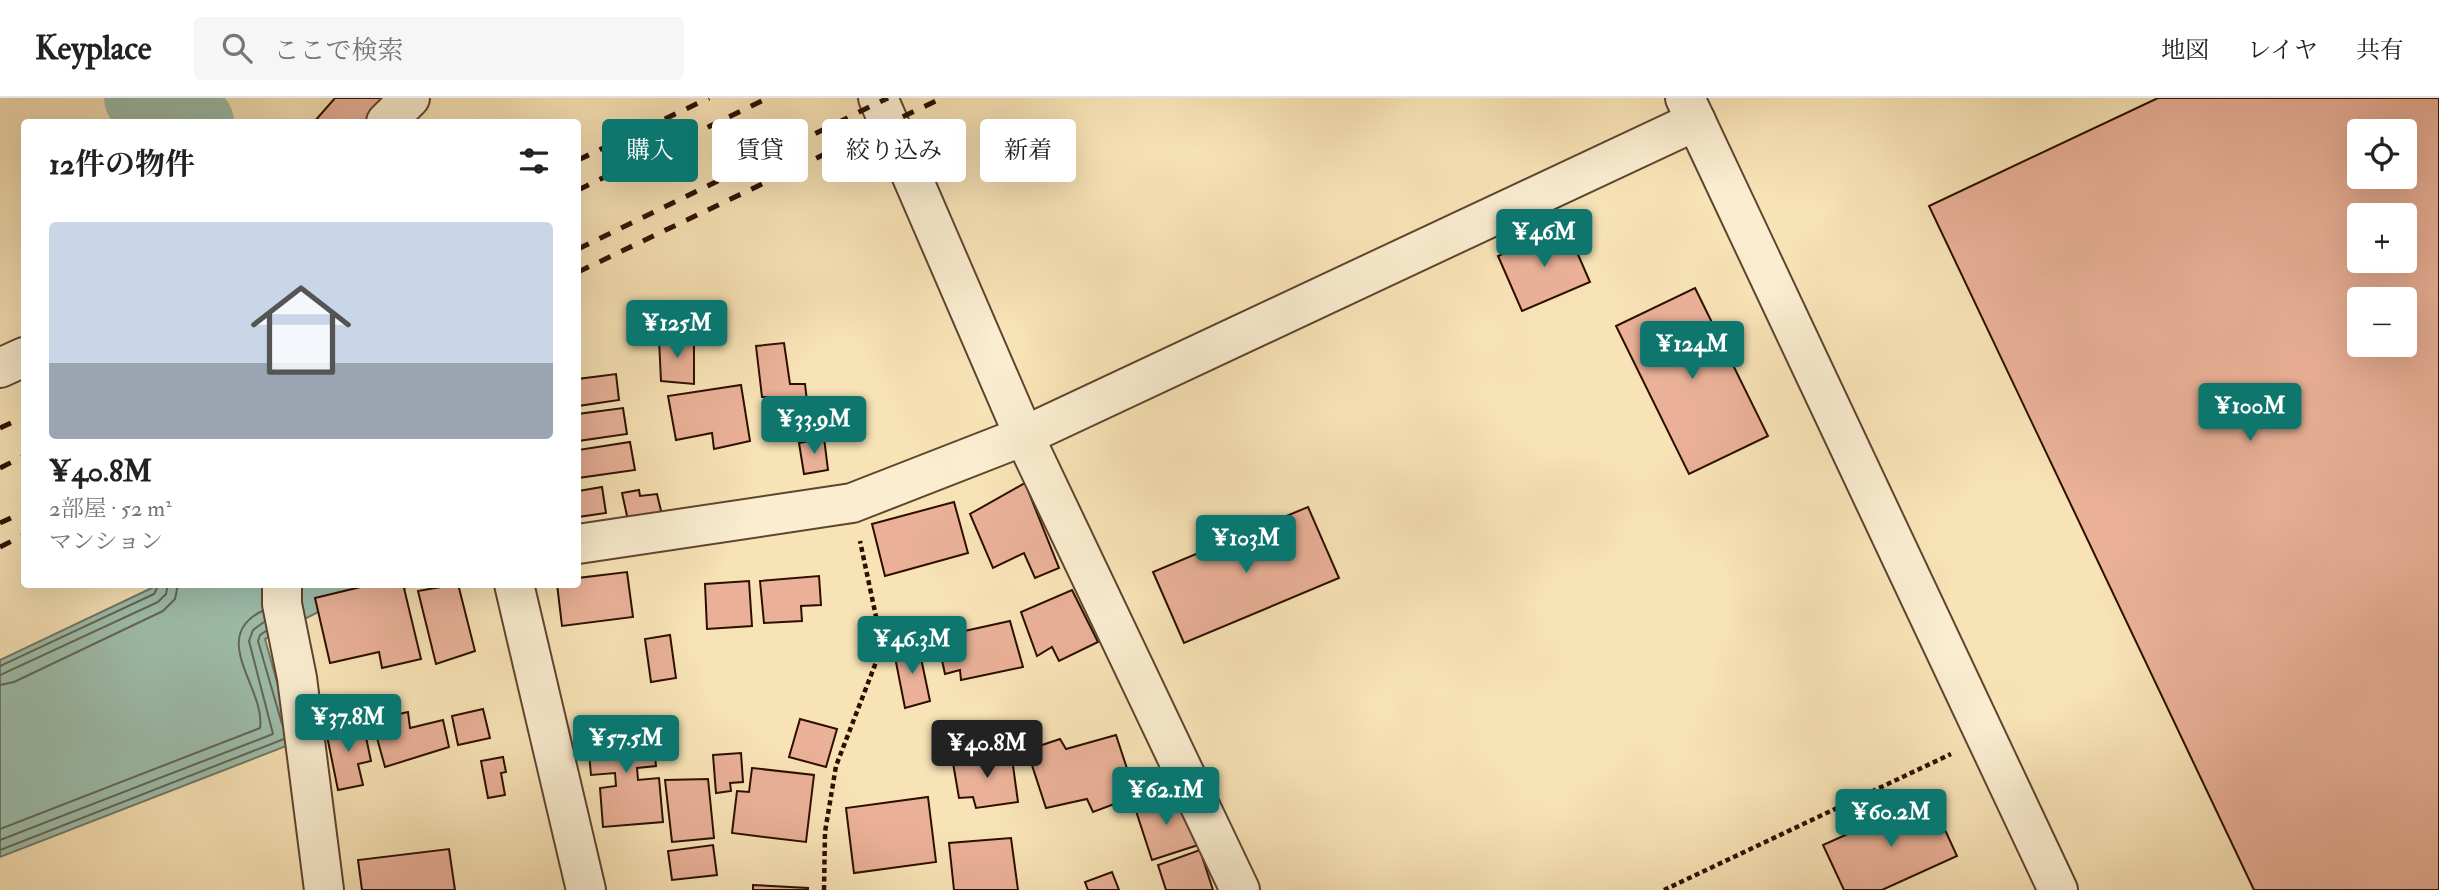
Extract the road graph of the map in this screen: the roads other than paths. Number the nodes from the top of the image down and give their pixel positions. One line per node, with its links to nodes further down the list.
1 (410, 98): 4 (street)
2 (878, 98): 7 (street)
3 (1690, 110): 7 (street); 14 (street)
4 (390, 119)
5 (21, 358): 6 (street)
6 (0, 368)
7 (1024, 436): 8 (street); 13 (street)
8 (581, 544)
9 (283, 588): 11 (street)
10 (515, 588): 12 (street)
11 (324, 890)
12 (586, 890)
13 (1240, 890)
14 (2058, 890)

